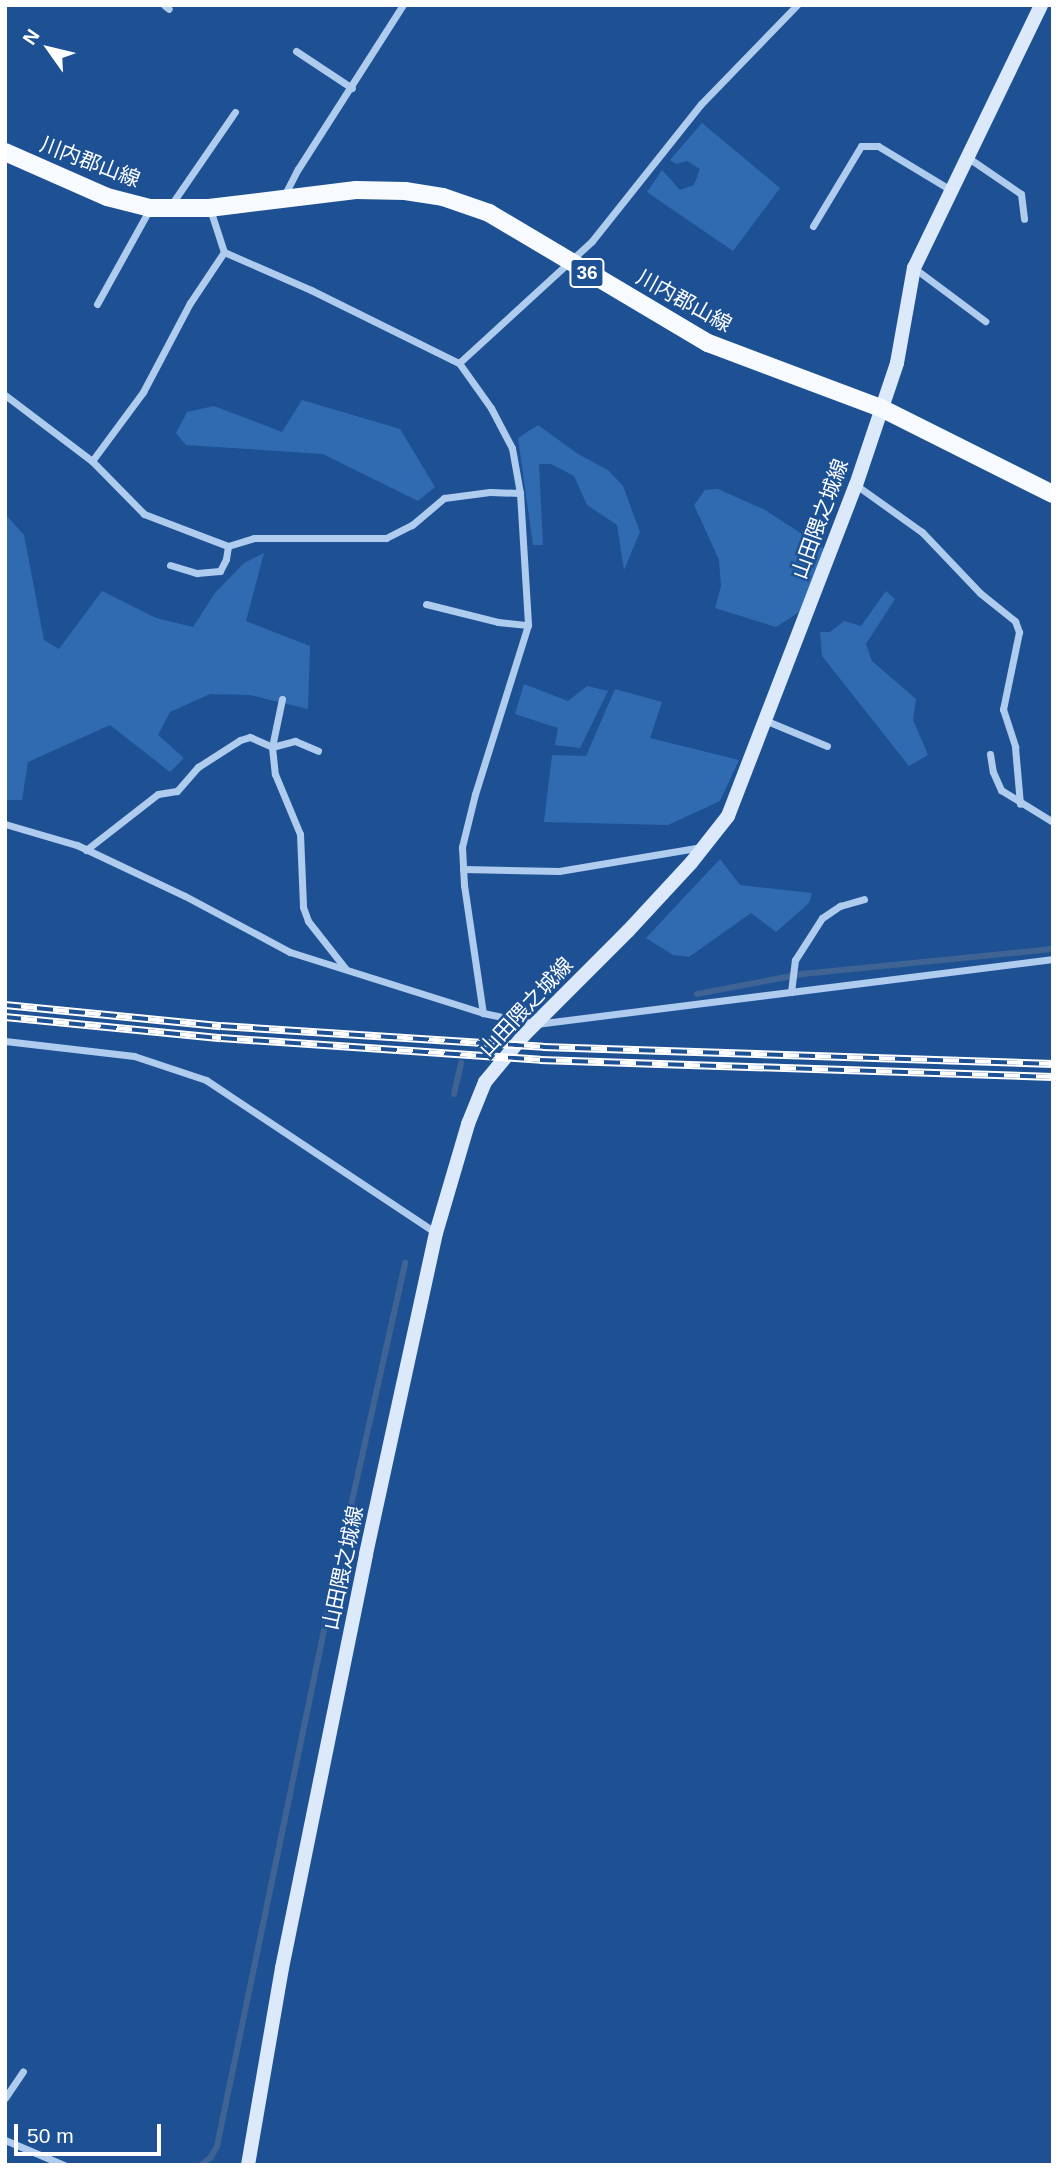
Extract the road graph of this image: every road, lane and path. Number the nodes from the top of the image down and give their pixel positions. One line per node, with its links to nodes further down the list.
1 (403, 5): 5 (street)
2 (797, 5): 17 (street)
3 (1041, 5): 8 (main road, 山田隈之城線)
4 (296, 51): 5 (street)
5 (352, 88): 10 (street)
6 (235, 112): 12 (street)
7 (5, 152): 11 (main road, 川内郡山線 / 36)
8 (967, 157): 9 (main road, 山田隈之城線); 14 (street)
9 (951, 190): 15 (street); 18 (main road, 山田隈之城線)
10 (283, 198): 13 (main road, 川内郡山線 / 36); 17 (main road, 川内郡山線 / 36)
11 (150, 208): 12 (main road, 川内郡山線 / 36); 19 (street)
12 (168, 208): 13 (main road, 川内郡山線 / 36)
13 (209, 208): 16 (street)
14 (1024, 219)
15 (813, 226)
16 (224, 252): 21 (street); 24 (street)
17 (568, 262): 21 (street); 23 (main road, 川内郡山線 / 36)
18 (914, 268): 20 (street); 23 (main road, 山田隈之城線)
19 (97, 304)
20 (985, 321)
21 (459, 363): 26 (street)
22 (5, 395): 24 (street)
23 (881, 408): 25 (main road, 山田隈之城線); 27 (main road, 川内郡山線 / 36)
24 (92, 461): 28 (street)
25 (856, 485): 33 (main road, 山田隈之城線); 38 (street)
26 (520, 493): 28 (street); 31 (street)
27 (1053, 494)
28 (228, 546): 29 (street)
29 (170, 565)
30 (426, 604): 31 (street)
31 (528, 625): 43 (street)
32 (282, 699): 35 (street)
33 (766, 721): 34 (street); 41 (main road, 山田隈之城線)
34 (827, 746)
35 (272, 747): 36 (street); 42 (street); 46 (street)
36 (318, 751)
37 (990, 754): 38 (street)
38 (1020, 804): 39 (street)
39 (1053, 822)
40 (5, 824): 42 (street)
41 (704, 846): 43 (street); 49 (main road, 山田隈之城線)
42 (86, 850): 46 (street)
43 (463, 870): 48 (street)
44 (864, 899): 47 (street)
45 (1053, 959): 47 (street)
46 (345, 968): 48 (street)
47 (791, 992): 49 (street)
48 (483, 1013): 49 (street)
49 (536, 1024): 51 (main road, 山田隈之城線)
50 (5, 1041): 51 (street)
51 (436, 1233): 56 (main road, 山田隈之城線)
52 (23, 2071): 53 (street)
53 (5, 2098)
54 (5, 2140): 55 (street)
55 (64, 2165)
56 (248, 2165)

